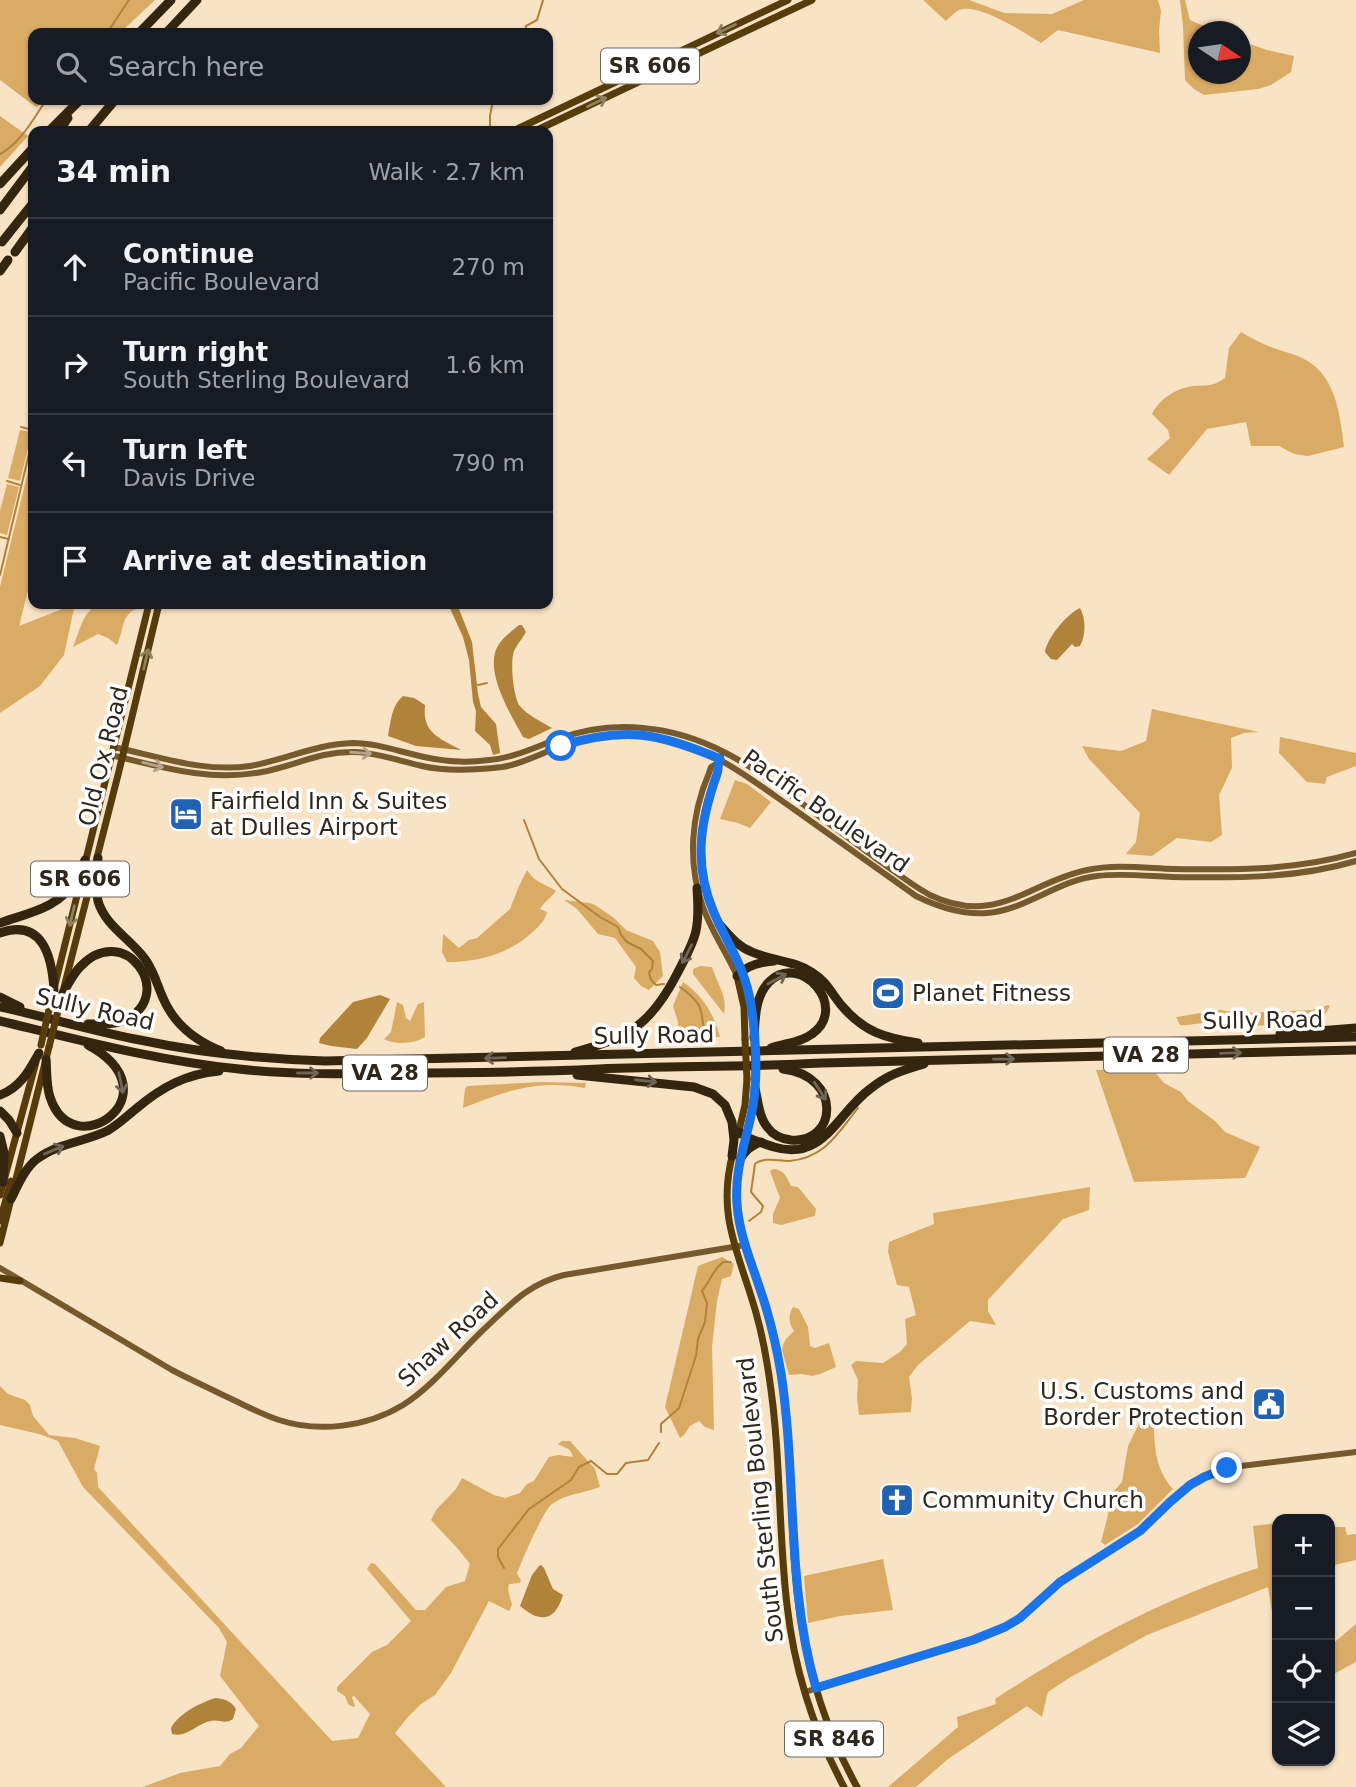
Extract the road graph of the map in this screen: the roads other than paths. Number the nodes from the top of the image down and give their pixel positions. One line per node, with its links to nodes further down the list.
1 (171, 0): 5 (highway)
2 (197, 0): 6 (highway)
3 (788, 0): 15 (main road, SR 606, one-way to 15)
4 (812, 0): 16 (main road, SR 606, one-way to 4)
5 (144, 28)
6 (171, 28)
7 (76, 105): 11 (highway)
8 (77, 105): 12 (highway)
9 (111, 105): 13 (highway)
10 (112, 105): 14 (highway)
11 (55, 126)
12 (63, 126)
13 (93, 126)
14 (99, 126)
15 (523, 126)
16 (546, 126)
17 (28, 153): 19 (highway)
18 (28, 173): 20 (highway)
19 (0, 184)
20 (0, 209)
21 (28, 209): 23 (highway)
22 (28, 234): 24 (highway)
23 (2, 243)
24 (0, 271)
25 (148, 609): 27 (main road, Old Ox Road / SR 606)
26 (158, 609): 29 (main road, Old Ox Road / SR 606, one-way to 26)
27 (112, 751): 29 (main road, Pacific Boulevard); 34 (main road, Old Ox Road / SR 606)
28 (724, 751): 30 (main road, South Sterling Boulevard / SR 846); 31 (main road, Pacific Boulevard); 32 (main road, Pacific Boulevard)
29 (124, 753): 31 (main road, Pacific Boulevard); 33 (main road, Old Ox Road / SR 606)
30 (719, 761): 31 (main road, Pacific Boulevard); 35 (main road, Pacific Boulevard); 36 (main road, South Sterling Boulevard / SR 846); 38 (main road, South Sterling Boulevard / SR 846)
31 (505, 762)
32 (1356, 853)
33 (98, 858): 42 (main road, Old Ox Road / SR 606); 59 (highway)
34 (85, 860): 37 (highway); 42 (main road, Old Ox Road / SR 606, one-way to 42)
35 (1356, 861)
36 (697, 888): 41 (main road, South Sterling Boulevard / SR 846); 60 (highway, one-way to 60)
37 (0, 923)
38 (719, 924): 40 (highway); 41 (main road, South Sterling Boulevard / SR 846)
39 (0, 933): 42 (highway)
40 (786, 961): 41 (highway); 55 (highway)
41 (740, 973): 53 (main road, South Sterling Boulevard / SR 846)
42 (58, 993): 47 (highway); 56 (main road, Old Ox Road / SR 606, bridge)
43 (0, 998): 45 (highway)
44 (0, 1007): 45 (highway, Sully Road / VA 28)
45 (38, 1015): 47 (highway, Sully Road / VA 28)
46 (0, 1021): 49 (highway, Sully Road / VA 28)
47 (73, 1025): 59 (highway, Sully Road / VA 28)
48 (0, 1027): 49 (highway)
49 (29, 1028): 52 (highway, Sully Road / VA 28)
50 (1356, 1028): 54 (highway)
51 (1356, 1037): 54 (highway, Sully Road / VA 28)
52 (74, 1039): 56 (highway, one-way to 56); 63 (highway, Sully Road / VA 28)
53 (750, 1039): 58 (highway, one-way to 58); 65 (main road, South Sterling Boulevard / SR 846, bridge)
54 (1219, 1040): 55 (highway, Sully Road / VA 28)
55 (944, 1047): 58 (highway, Sully Road / VA 28)
56 (44, 1051): 66 (highway); 68 (main road, Old Ox Road / SR 606); 75 (main road, Old Ox Road / SR 606)
57 (1356, 1051): 61 (highway, Sully Road / VA 28, one-way to 57)
58 (760, 1052): 60 (highway, Sully Road / VA 28)
59 (233, 1055): 60 (highway, Sully Road / VA 28, one-way to 59)
60 (550, 1057)
61 (936, 1060): 62 (highway, Sully Road / VA 28); 71 (highway)
62 (761, 1066): 64 (highway, Sully Road / VA 28); 65 (highway, one-way to 65)
63 (240, 1069): 64 (highway, Sully Road / VA 28, one-way to 64); 75 (highway, one-way to 63)
64 (530, 1072): 72 (highway, one-way to 72)
65 (752, 1081): 69 (main road, South Sterling Boulevard / SR 846)
66 (0, 1095)
67 (0, 1111): 68 (highway)
68 (17, 1133): 73 (main road, Old Ox Road / SR 606); 76 (main road)
69 (742, 1134): 71 (highway); 72 (main road, South Sterling Boulevard / SR 846)
70 (0, 1136): 73 (highway)
71 (761, 1142): 72 (highway)
72 (736, 1158): 78 (main road, South Sterling Boulevard / SR 846); 79 (main road, South Sterling Boulevard / SR 846)
73 (3, 1182): 74 (main road, Old Ox Road / SR 606)
74 (0, 1195)
75 (11, 1199): 77 (main road, Old Ox Road / SR 606)
76 (0, 1222)
77 (0, 1242)
78 (745, 1245): 79 (main road, Shaw Road); 84 (main road, South Sterling Boulevard / SR 846)
79 (734, 1247): 82 (main road, Shaw Road); 85 (main road, South Sterling Boulevard / SR 846)
80 (0, 1268): 82 (main road, Shaw Road)
81 (0, 1278): 82 (main road)
82 (20, 1280)
83 (1356, 1451): 84 (main road)
84 (816, 1688): 85 (main road); 87 (main road, South Sterling Boulevard / SR 846)
85 (805, 1692): 86 (main road, South Sterling Boulevard / SR 846)
86 (844, 1787)
87 (857, 1787)

